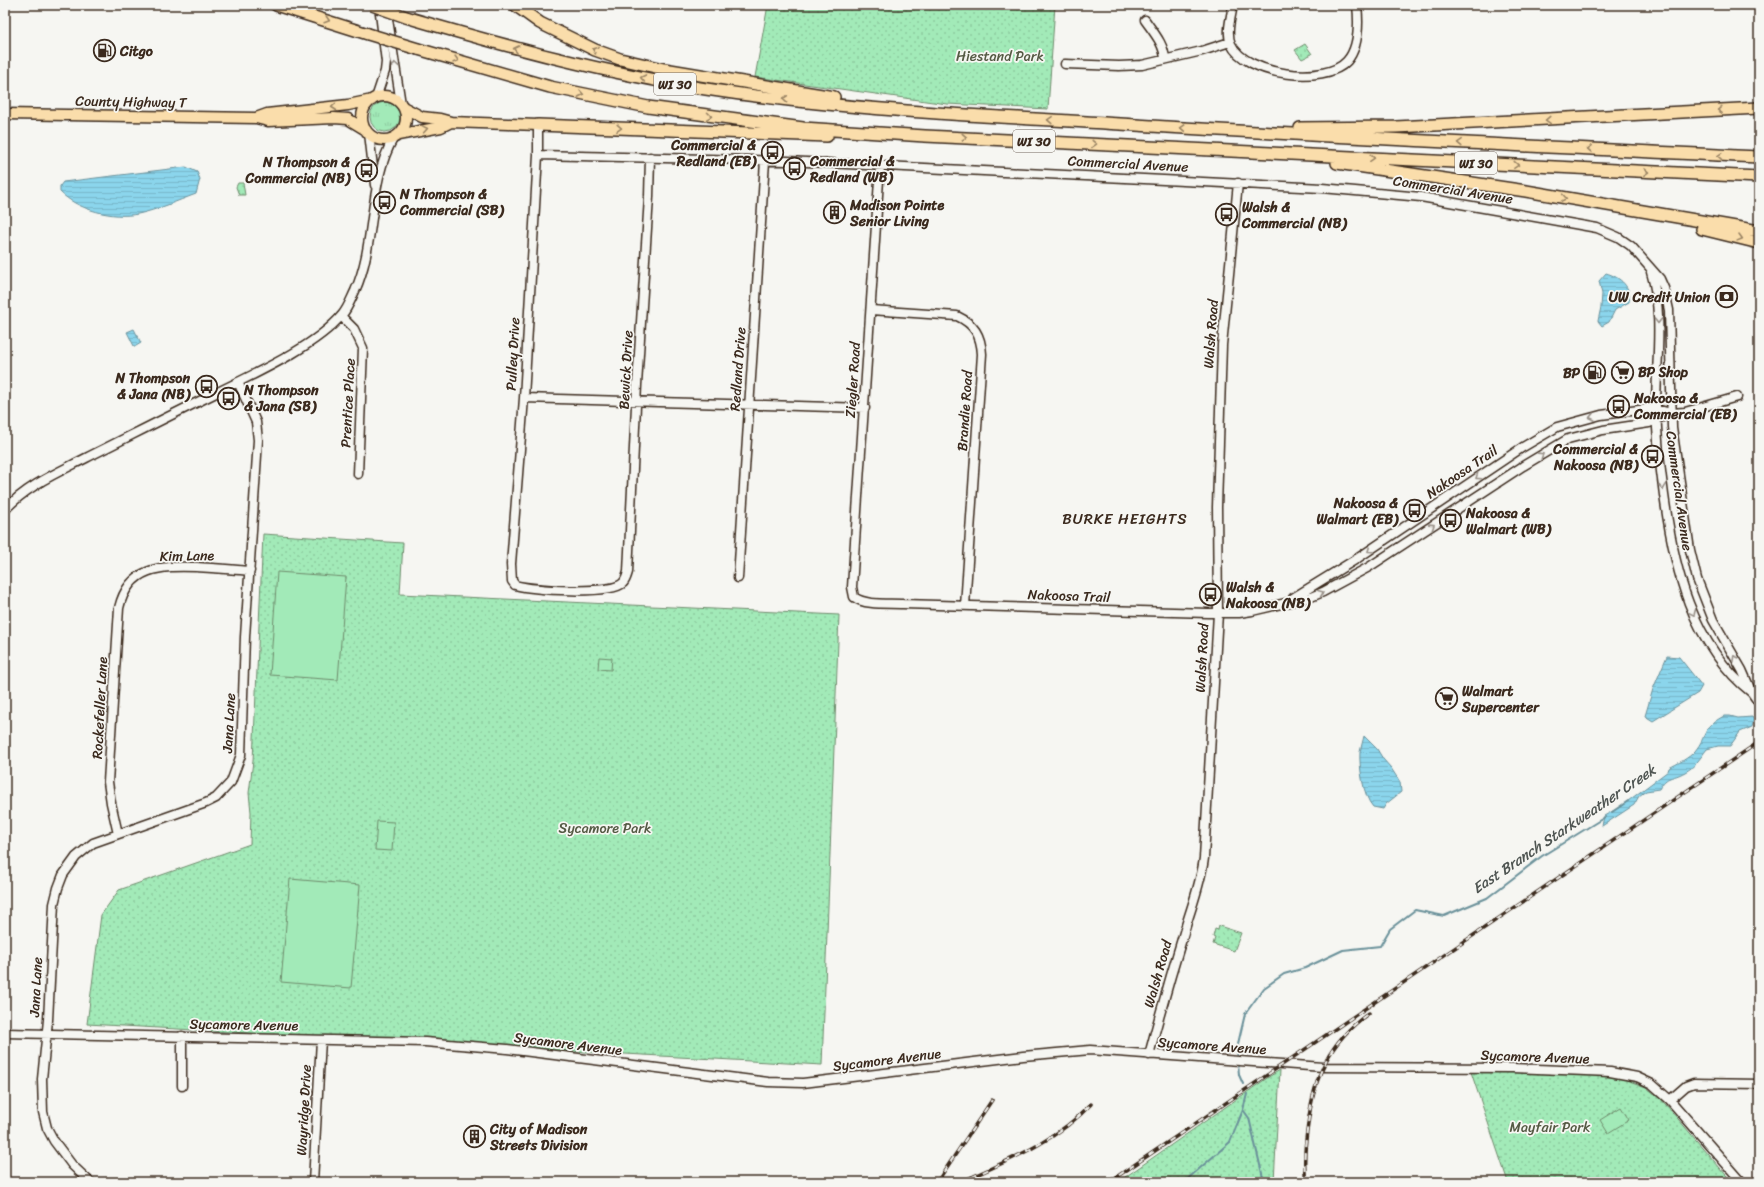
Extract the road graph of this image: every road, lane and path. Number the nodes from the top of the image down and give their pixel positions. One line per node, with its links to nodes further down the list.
1 (276, 5): 23 (highway, WI 30, one-way to 23, bridge)
2 (372, 5): 16 (highway, WI 30, one-way to 2, bridge)
3 (379, 5): 12 (street)
4 (385, 5): 13 (street, one-way to 4)
5 (515, 5): 16 (highway, one-way to 5)
6 (1233, 5): 9 (street)
7 (1357, 5): 9 (street)
8 (1145, 20): 10 (street)
9 (1230, 42): 10 (street)
10 (1165, 59): 11 (street)
11 (1065, 64)
12 (374, 99): 13 (main road); 17 (main road, County Highway T, one-way to 17); 21 (main road)
13 (402, 106): 18 (main road); 22 (main road)
14 (1759, 108): 20 (highway, one-way to 20)
15 (5, 114): 17 (main road, County Highway T)
16 (950, 114): 20 (highway, WI 30, one-way to 16)
17 (256, 118): 21 (main road, County Highway T)
18 (451, 122): 19 (main road); 22 (main road, one-way to 18)
19 (538, 125): 23 (highway, one-way to 23); 25 (street, Pulley Drive)
20 (1221, 130): 27 (highway, WI 30, one-way to 20)
21 (368, 132): 22 (main road); 32 (street)
22 (396, 136): 32 (street)
23 (925, 136): 24 (highway, WI 30, one-way to 24)
24 (1194, 149): 30 (highway, WI 30, one-way to 30); 33 (highway, one-way to 33)
25 (538, 155): 26 (street, Commercial Avenue); 41 (street, Pulley Drive)
26 (650, 157): 28 (street, Commercial Avenue); 42 (street, Bewick Drive)
27 (1759, 157)
28 (765, 161): 29 (street, Commercial Avenue); 43 (street, Redland Drive)
29 (880, 165): 31 (street, Commercial Avenue); 37 (street, Ziegler Road)
30 (1759, 177)
31 (1238, 183): 36 (street, Commercial Avenue); 57 (street, Walsh Road)
32 (375, 192): 38 (street)
33 (1648, 214): 34 (highway); 35 (highway, one-way to 35)
34 (1759, 232)
35 (1759, 244)
36 (1650, 269): 45 (street, Commercial Avenue, one-way to 45); 46 (street, Commercial Avenue)
37 (871, 310): 44 (street, Ziegler Road); 56 (street, Brandie Road)
38 (341, 316): 39 (street); 48 (street, Prentice Place)
39 (238, 382): 49 (street); 50 (street, Jana Lane)
40 (1737, 397): 46 (street, Nakoosa Trail)
41 (524, 398): 42 (street); 52 (street, Pulley Drive)
42 (637, 401): 43 (street); 52 (street, Bewick Drive)
43 (749, 404): 44 (street); 51 (street, Redland Drive)
44 (864, 408): 54 (street, Ziegler Road)
45 (1656, 409): 46 (street, Nakoosa Trail); 47 (street, Commercial Avenue); 55 (street, Nakoosa Trail, one-way to 55)
46 (1672, 413): 47 (street, Nakoosa Trail); 58 (street, Commercial Avenue, one-way to 46)
47 (1657, 420): 55 (street, Nakoosa Trail, one-way to 47); 58 (street, Commercial Avenue, one-way to 58)
48 (358, 474)
49 (5, 510)
50 (250, 571): 53 (street, Kim Lane); 60 (street, Jana Lane)
51 (738, 578)
52 (623, 582)
53 (129, 585): 60 (street, Rockefeller Lane)
54 (854, 596): 56 (street, Nakoosa Trail)
55 (1283, 603): 57 (street, Nakoosa Trail)
56 (965, 606): 57 (street, Nakoosa Trail)
57 (1218, 613): 65 (street, Walsh Road)
58 (1752, 693): 59 (street, Commercial Avenue)
59 (1759, 703)
60 (118, 834): 62 (street, Jana Lane)
61 (5, 1033): 62 (street, Sycamore Avenue)
62 (46, 1034): 63 (street, Sycamore Avenue); 69 (street, Jana Lane)
63 (182, 1036): 64 (street, Sycamore Avenue); 67 (street)
64 (321, 1040): 65 (street, Sycamore Avenue); 70 (street, Wayridge Drive)
65 (1149, 1055): 68 (street, Sycamore Avenue)
66 (1759, 1084): 68 (street)
67 (182, 1086)
68 (1670, 1100): 71 (street, Sycamore Avenue)
69 (90, 1182)
70 (313, 1182)
71 (1742, 1182)

